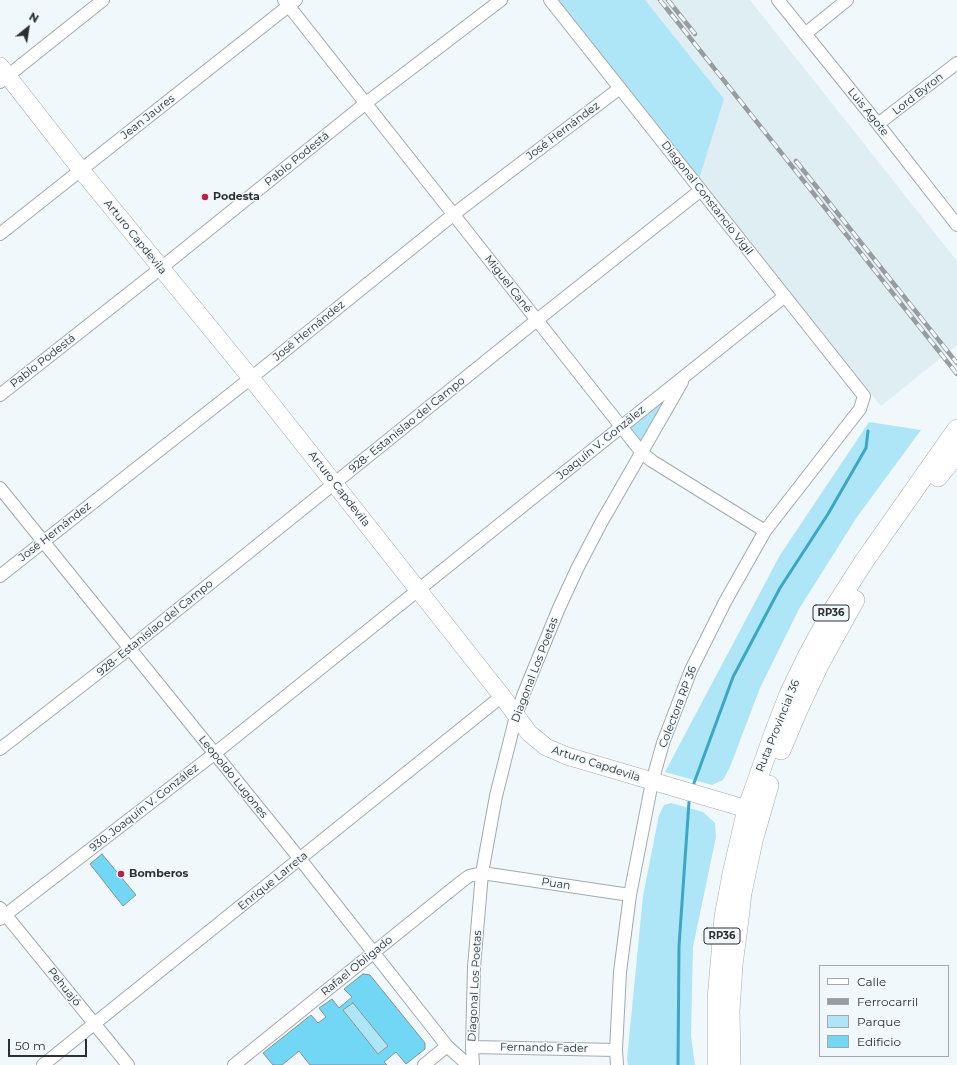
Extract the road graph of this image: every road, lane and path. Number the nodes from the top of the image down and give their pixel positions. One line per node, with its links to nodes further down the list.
1 (103, 0): 9 (street)
2 (501, 0): 11 (street, Pablo Podestá)
3 (550, 0): 10 (street, Diagonal Constancio Vigil)
4 (778, 0): 7 (street, Luis Agote)
5 (847, 0): 7 (street)
6 (289, 2): 11 (street, Miguel Cané); 13 (street, Jean Jaures)
7 (805, 34): 12 (street, Luis Agote)
8 (957, 63): 12 (street, Lord Byron)
9 (3, 74): 13 (street, Arturo Capdevila)
10 (620, 88): 14 (street, Diagonal Constancio Vigil); 15 (street, José Hernández)
11 (366, 103): 15 (street, Miguel Cané); 18 (street, Pablo Podestá)
12 (878, 124): 16 (street, Luis Agote)
13 (81, 170): 17 (street, Jean Jaures); 18 (street, Arturo Capdevila)
14 (701, 190): 19 (street, Diagonal Constancio Vigil); 20 (street, 928- Estanislao del Campo)
15 (454, 214): 20 (street, Miguel Cané); 22 (street, José Hernández)
16 (957, 225)
17 (0, 234)
18 (161, 268): 22 (street, Arturo Capdevila); 23 (street, Pablo Podestá)
19 (785, 296): 21 (street, Joaquín V. González); 24 (street, Diagonal Constancio Vigil)
20 (537, 320): 25 (street, Miguel Cané); 28 (street, 928- Estanislao del Campo)
21 (686, 376): 25 (street, Joaquín V. González); 27 (street, Diagonal Los Poetas)
22 (251, 378): 28 (street, Arturo Capdevila); 31 (street, José Hernández)
23 (0, 395)
24 (864, 396): 30 (street, Colectora RP 36)
25 (621, 427): 27 (street, Miguel Cané); 33 (street, Joaquín V. González)
26 (955, 440): 40 (main road, Ruta Provincial 36 / RP36); 46 (main road, Ruta Provincial 36 / RP36)
27 (642, 452): 30 (street, Miguel Cané); 36 (street, Diagonal Los Poetas)
28 (334, 484): 33 (street, Arturo Capdevila); 34 (street, 928- Estanislao del Campo)
29 (0, 488): 31 (street, Leopoldo Lugones)
30 (765, 531): 39 (street, Colectora RP 36)
31 (43, 542): 32 (street, José Hernández); 34 (street, Leopoldo Lugones)
32 (0, 576)
33 (418, 590): 35 (street, Arturo Capdevila); 38 (street, 930. Joaquín V. González)
34 (130, 648): 37 (street, 928- Estanislao del Campo); 38 (street, Leopoldo Lugones)
35 (502, 696): 36 (street, Arturo Capdevila); 41 (street, Enrique Larreta)
36 (516, 716): 39 (street, Arturo Capdevila); 42 (street, Diagonal Los Poetas)
37 (0, 749)
38 (214, 754): 41 (street, Leopoldo Lugones); 44 (street, 930. Joaquín V. González)
39 (652, 782): 40 (street, Arturo Capdevila); 43 (street, Colectora RP 36)
40 (747, 809): 51 (main road, Ruta Provincial 36 / RP36)
41 (300, 860): 45 (street, Leopoldo Lugones); 47 (street, Enrique Larreta)
42 (482, 873): 43 (street, Puan); 45 (street, Rafael Obligado); 49 (street, Diagonal Los Poetas)
43 (630, 895): 50 (street, Colectora RP 36)
44 (2, 914): 47 (street, Pehuajó)
45 (373, 953): 48 (street, Leopoldo Lugones); 54 (street, Rafael Obligado)
46 (733, 965): 51 (main road, Ruta Provincial 36 / RP36); 59 (main road)
47 (93, 1023): 52 (street, Enrique Larreta); 53 (street, Pehuajó)
48 (447, 1046): 55 (street); 56 (street, Leopoldo Lugones)
49 (472, 1046): 50 (street, Fernando Fader); 57 (street, Diagonal Los Poetas)
50 (616, 1050): 58 (street, Colectora RP 36)
51 (720, 1062)
52 (42, 1065)
53 (128, 1065)
54 (234, 1065)
55 (424, 1065)
56 (468, 1065)
57 (473, 1065)
58 (617, 1065)
59 (741, 1065)

